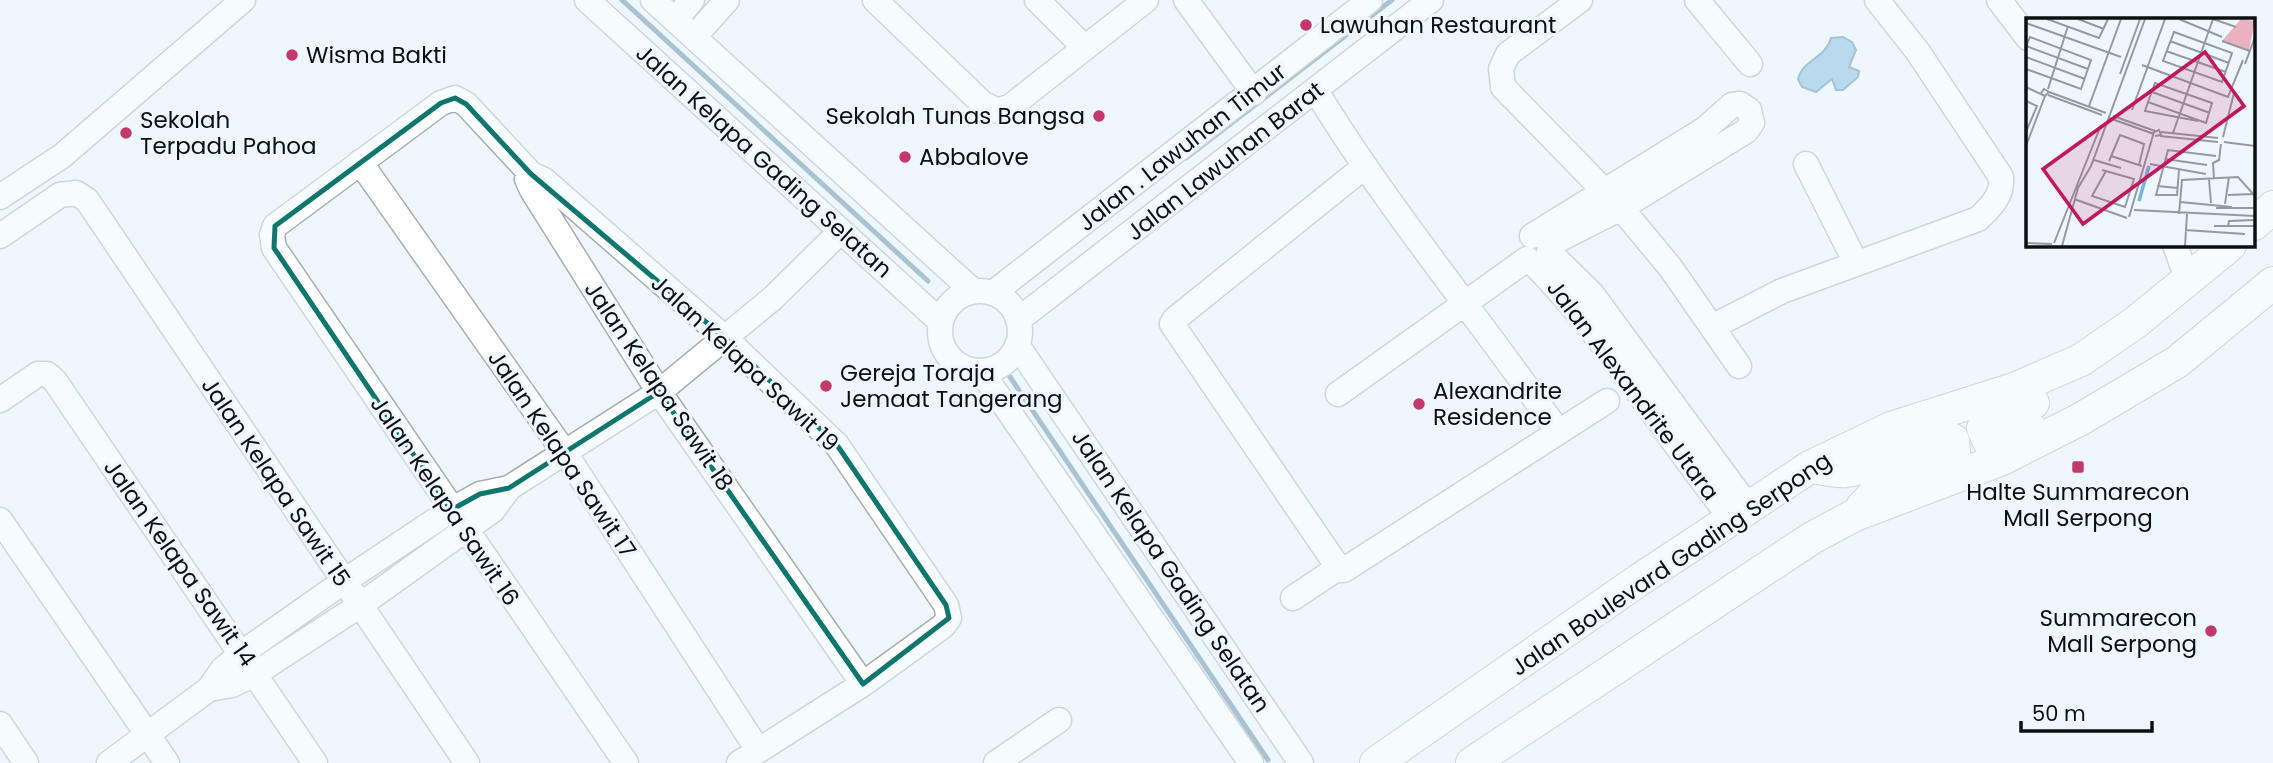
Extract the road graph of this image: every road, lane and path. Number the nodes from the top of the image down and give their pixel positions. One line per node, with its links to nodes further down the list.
1 (243, 0): 28 (street)
2 (587, 0): 32 (street, Jalan Kelapa Gading Selatan)
3 (653, 0): 16 (street, Jalan Kelapa Gading Selatan)
4 (692, 0): 16 (street)
5 (727, 0): 18 (street)
6 (876, 0): 19 (street)
7 (1037, 0): 19 (street)
8 (1146, 0): 19 (street)
9 (1186, 0): 22 (street)
10 (1370, 0): 22 (street, Jalan . Lawuhan Timur)
11 (1431, 0): 21 (street, Jalan Lawuhan Barat)
12 (1580, 0): 27 (street)
13 (1697, 0): 20 (street)
14 (1877, 0): 36 (street)
15 (1999, 0): 17 (street)
16 (675, 20): 18 (street, Jalan Kelapa Gading Selatan)
17 (2026, 35)
18 (694, 37): 39 (street, Jalan Kelapa Gading Selatan)
19 (1083, 46)
20 (1750, 64)
21 (1316, 91): 25 (street); 41 (street, Jalan Lawuhan Barat)
22 (1254, 93): 39 (street, Jalan . Lawuhan Timur)
23 (360, 162): 26 (street, Jalan Kelapa Sawit 18); 55 (street, Jalan Kelapa Sawit 17); 58 (street, Jalan Kelapa Sawit 16)
24 (1806, 164): 36 (street)
25 (1364, 167): 40 (street); 63 (street)
26 (531, 174): 44 (street, Jalan Kelapa Sawit 19); 49 (street, Jalan Kelapa Sawit 18)
27 (1603, 191): 30 (street); 30 (street); 35 (street)
28 (0, 197)
29 (2273, 207): 31 (main road)
30 (1620, 208): 35 (street); 43 (street)
31 (2256, 222)
32 (841, 231): 42 (street, Jalan Kelapa Gading Selatan); 44 (street)
33 (0, 236): 64 (street, Jalan Kelapa Sawit 15)
34 (2177, 247): 37 (street)
35 (1538, 251): 40 (street, Jalan Alexandrite Utara); 59 (street, Jalan Alexandrite Utara)
36 (1856, 263): 43 (street)
37 (2209, 264): 46 (main road, Jalan Boulevard Gading Serpong)
38 (2273, 283): 51 (main road)
39 (983, 292): 41 (street); 42 (street)
40 (1463, 303): 50 (street, Jalan Alexandrite Utara); 54 (street)
41 (1018, 320): 45 (street)
42 (941, 321): 48 (street)
43 (1712, 327): 47 (street)
44 (726, 339): 49 (street); 68 (street, Jalan Kelapa Sawit 19)
45 (1017, 345): 48 (street); 81 (street, Jalan Kelapa Gading Selatan)
46 (2081, 360): 51 (main road); 56 (main road, Jalan Boulevard Gading Serpong)
47 (1739, 366)
48 (981, 371): 80 (street, Jalan Kelapa Gading Selatan)
49 (659, 392): 55 (street); 68 (street, Jalan Kelapa Sawit 18)
50 (1338, 394)
51 (2116, 399): 60 (main road)
52 (0, 400): 67 (street, Jalan Kelapa Sawit 14)
53 (1607, 401): 54 (street)
54 (1557, 430): 63 (street)
55 (565, 453): 57 (street); 72 (street, Jalan Kelapa Sawit 17)
56 (1810, 467): 59 (main road, Jalan Boulevard Gading Serpong); 60 (main road)
57 (509, 488): 58 (street); 62 (street)
58 (451, 510): 62 (street, Jalan Kelapa Sawit 16); 64 (street)
59 (1741, 514): 82 (main road, Jalan Boulevard Gading Serpong)
60 (1854, 515): 83 (main road)
61 (0, 520): 71 (street)
62 (465, 531): 66 (street); 78 (street, Jalan Kelapa Sawit 16)
63 (1338, 568): 65 (street)
64 (343, 582): 66 (street, Jalan Kelapa Sawit 15); 67 (street)
65 (1293, 598)
66 (359, 606): 67 (street); 77 (street, Jalan Kelapa Sawit 15)
67 (249, 663): 71 (street); 76 (street, Jalan Kelapa Sawit 14)
68 (863, 684): 72 (street)
69 (1059, 720): 79 (street)
70 (0, 724): 73 (street)
71 (149, 735): 74 (street); 75 (street)
72 (749, 757)
73 (26, 763)
74 (109, 763)
75 (167, 763)
76 (315, 763)
77 (467, 763)
78 (626, 763)
79 (996, 763)
80 (1251, 763)
81 (1301, 763)
82 (1376, 763)
83 (1472, 763)

